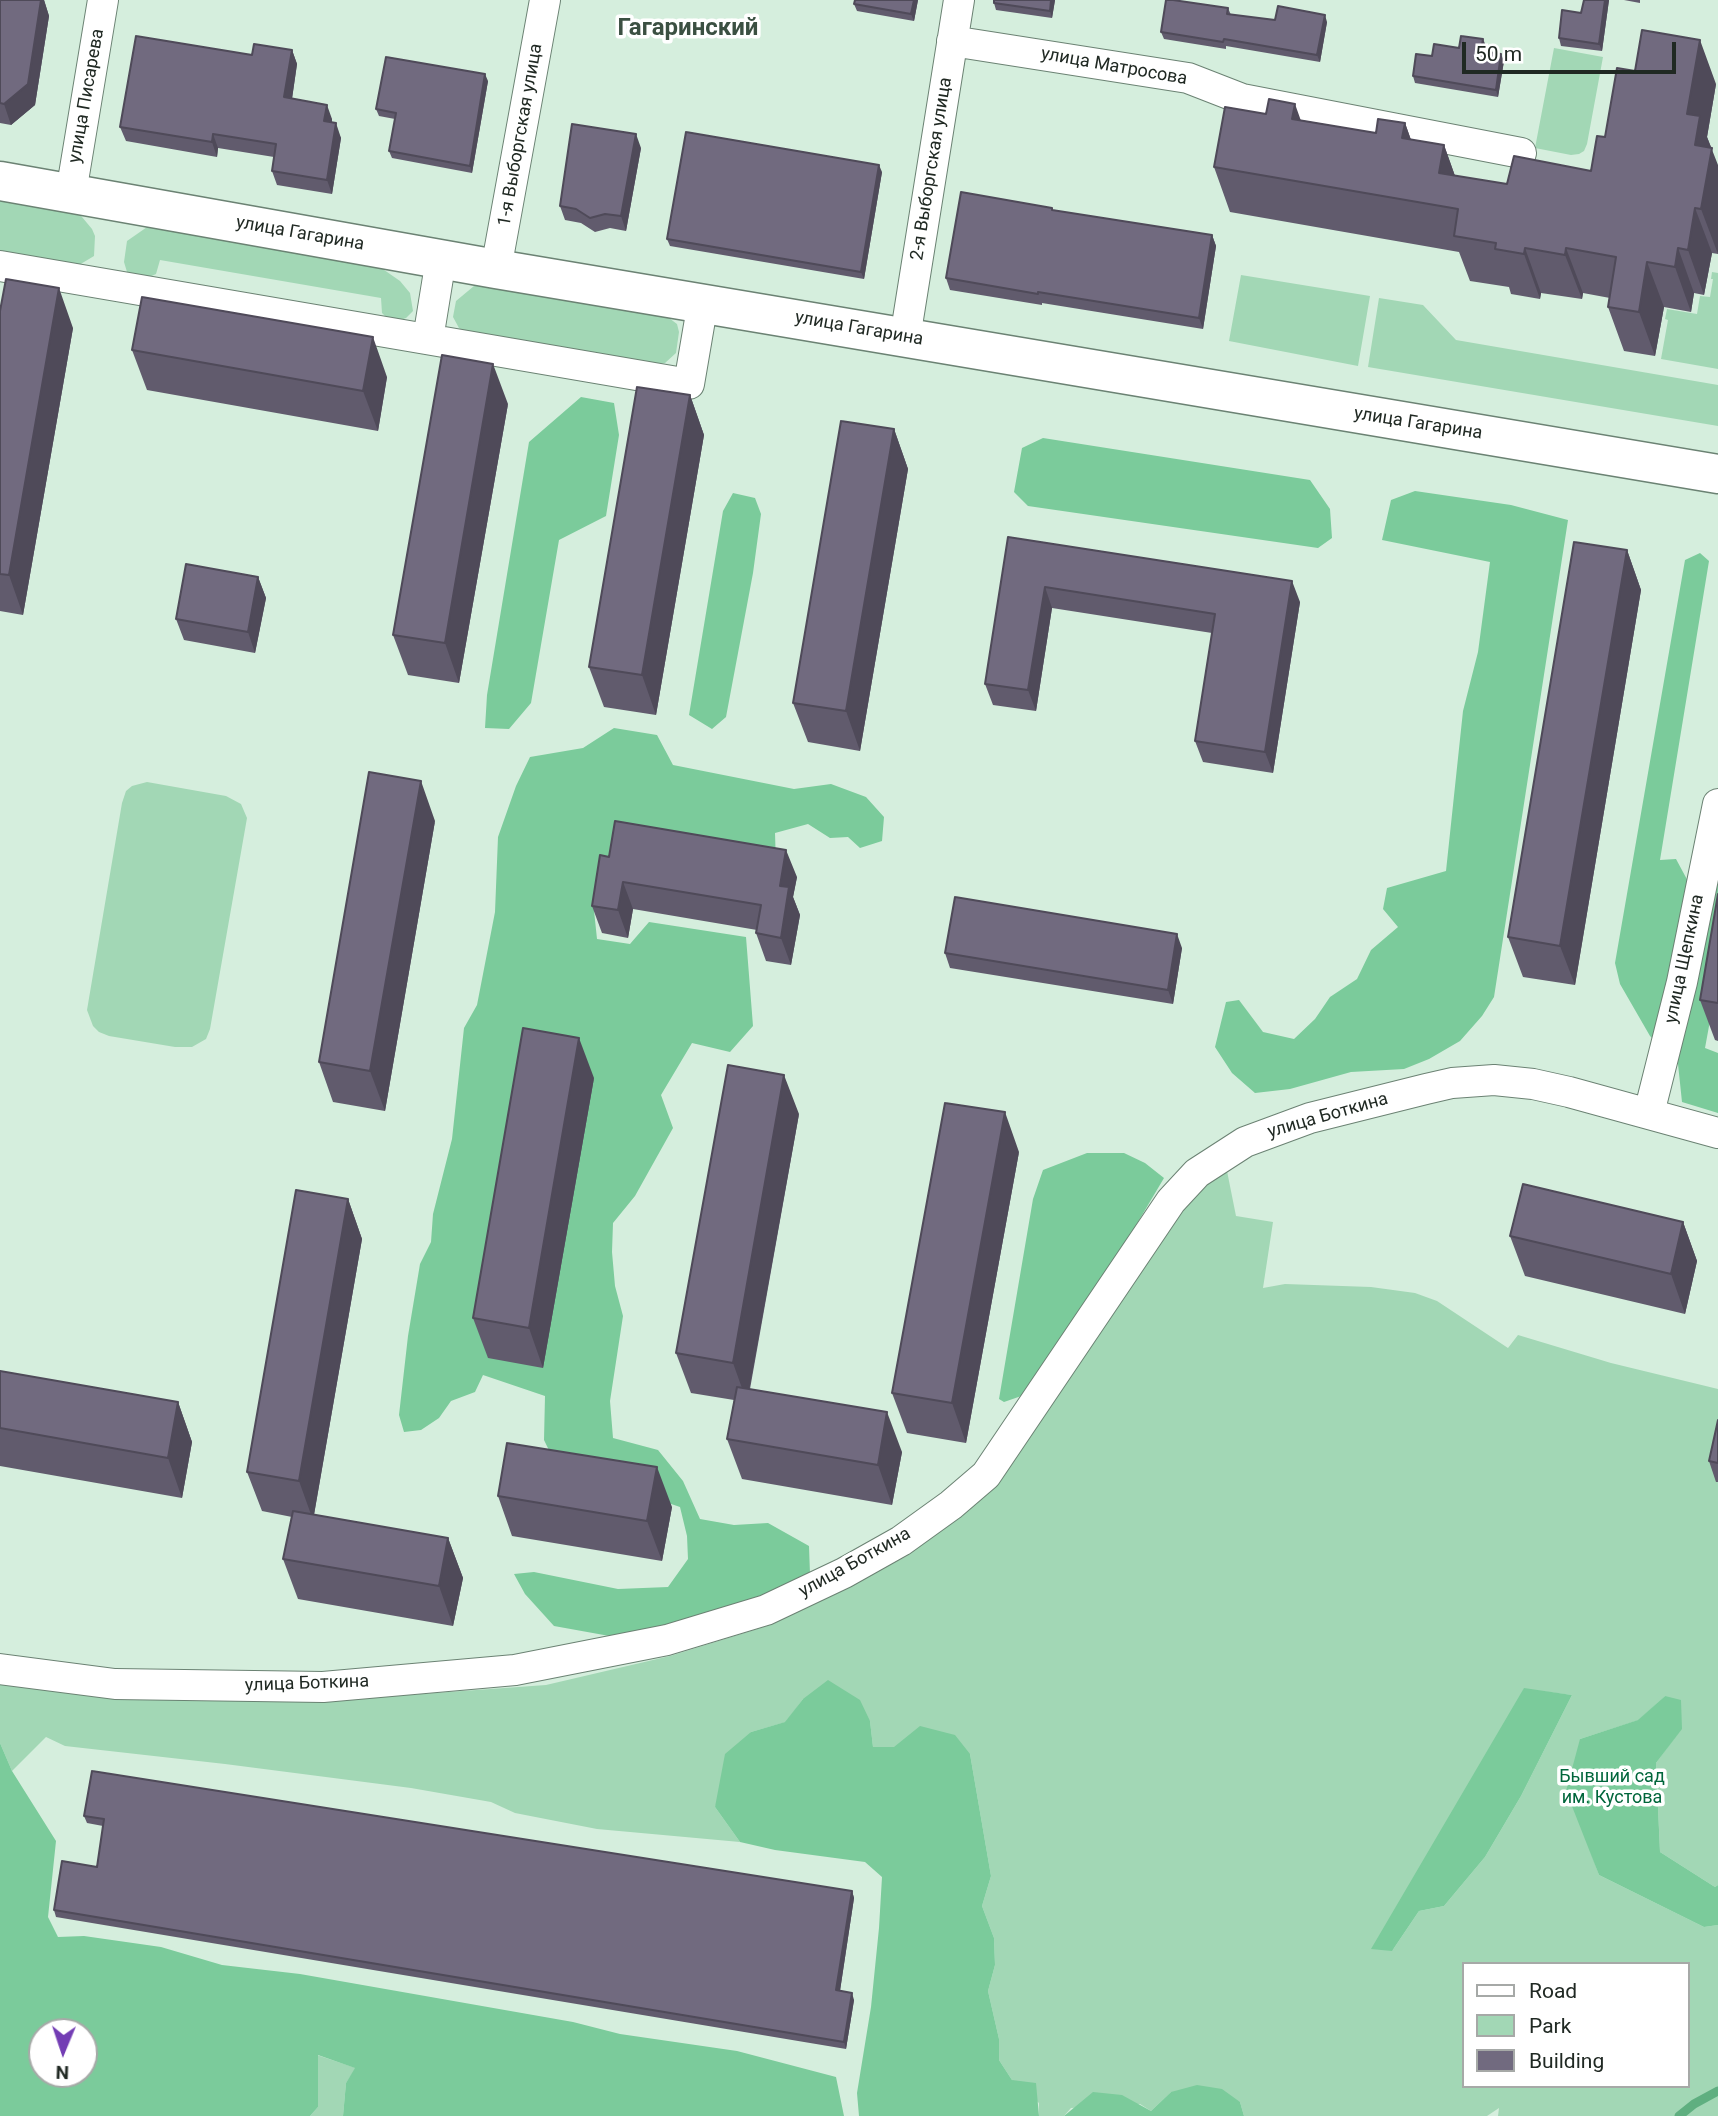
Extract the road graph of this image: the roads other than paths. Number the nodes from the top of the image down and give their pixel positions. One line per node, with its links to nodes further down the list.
1 (103, 0): 7 (street, улица Писарева)
2 (545, 0): 10 (street, 1-я Выборгская улица)
3 (959, 0): 4 (street, 2-я Выборгская улица)
4 (952, 41): 5 (street, улица Матросова); 12 (street, 2-я Выборгская улица)
5 (1521, 153)
6 (0, 181): 7 (main road, улица Гагарина)
7 (71, 193): 8 (main road, улица Гагарина)
8 (441, 260): 10 (main road, улица Гагарина); 13 (street)
9 (0, 266): 13 (street)
10 (496, 269): 11 (main road, улица Гагарина)
11 (703, 302): 12 (main road, улица Гагарина); 13 (street)
12 (905, 338): 14 (main road, улица Гагарина)
13 (428, 339)
14 (1718, 474)
15 (1718, 804): 16 (street, улица Щепкина)
16 (1649, 1113): 17 (street, улица Боткина); 18 (street, улица Боткина)
17 (1718, 1133)
18 (0, 1669)

